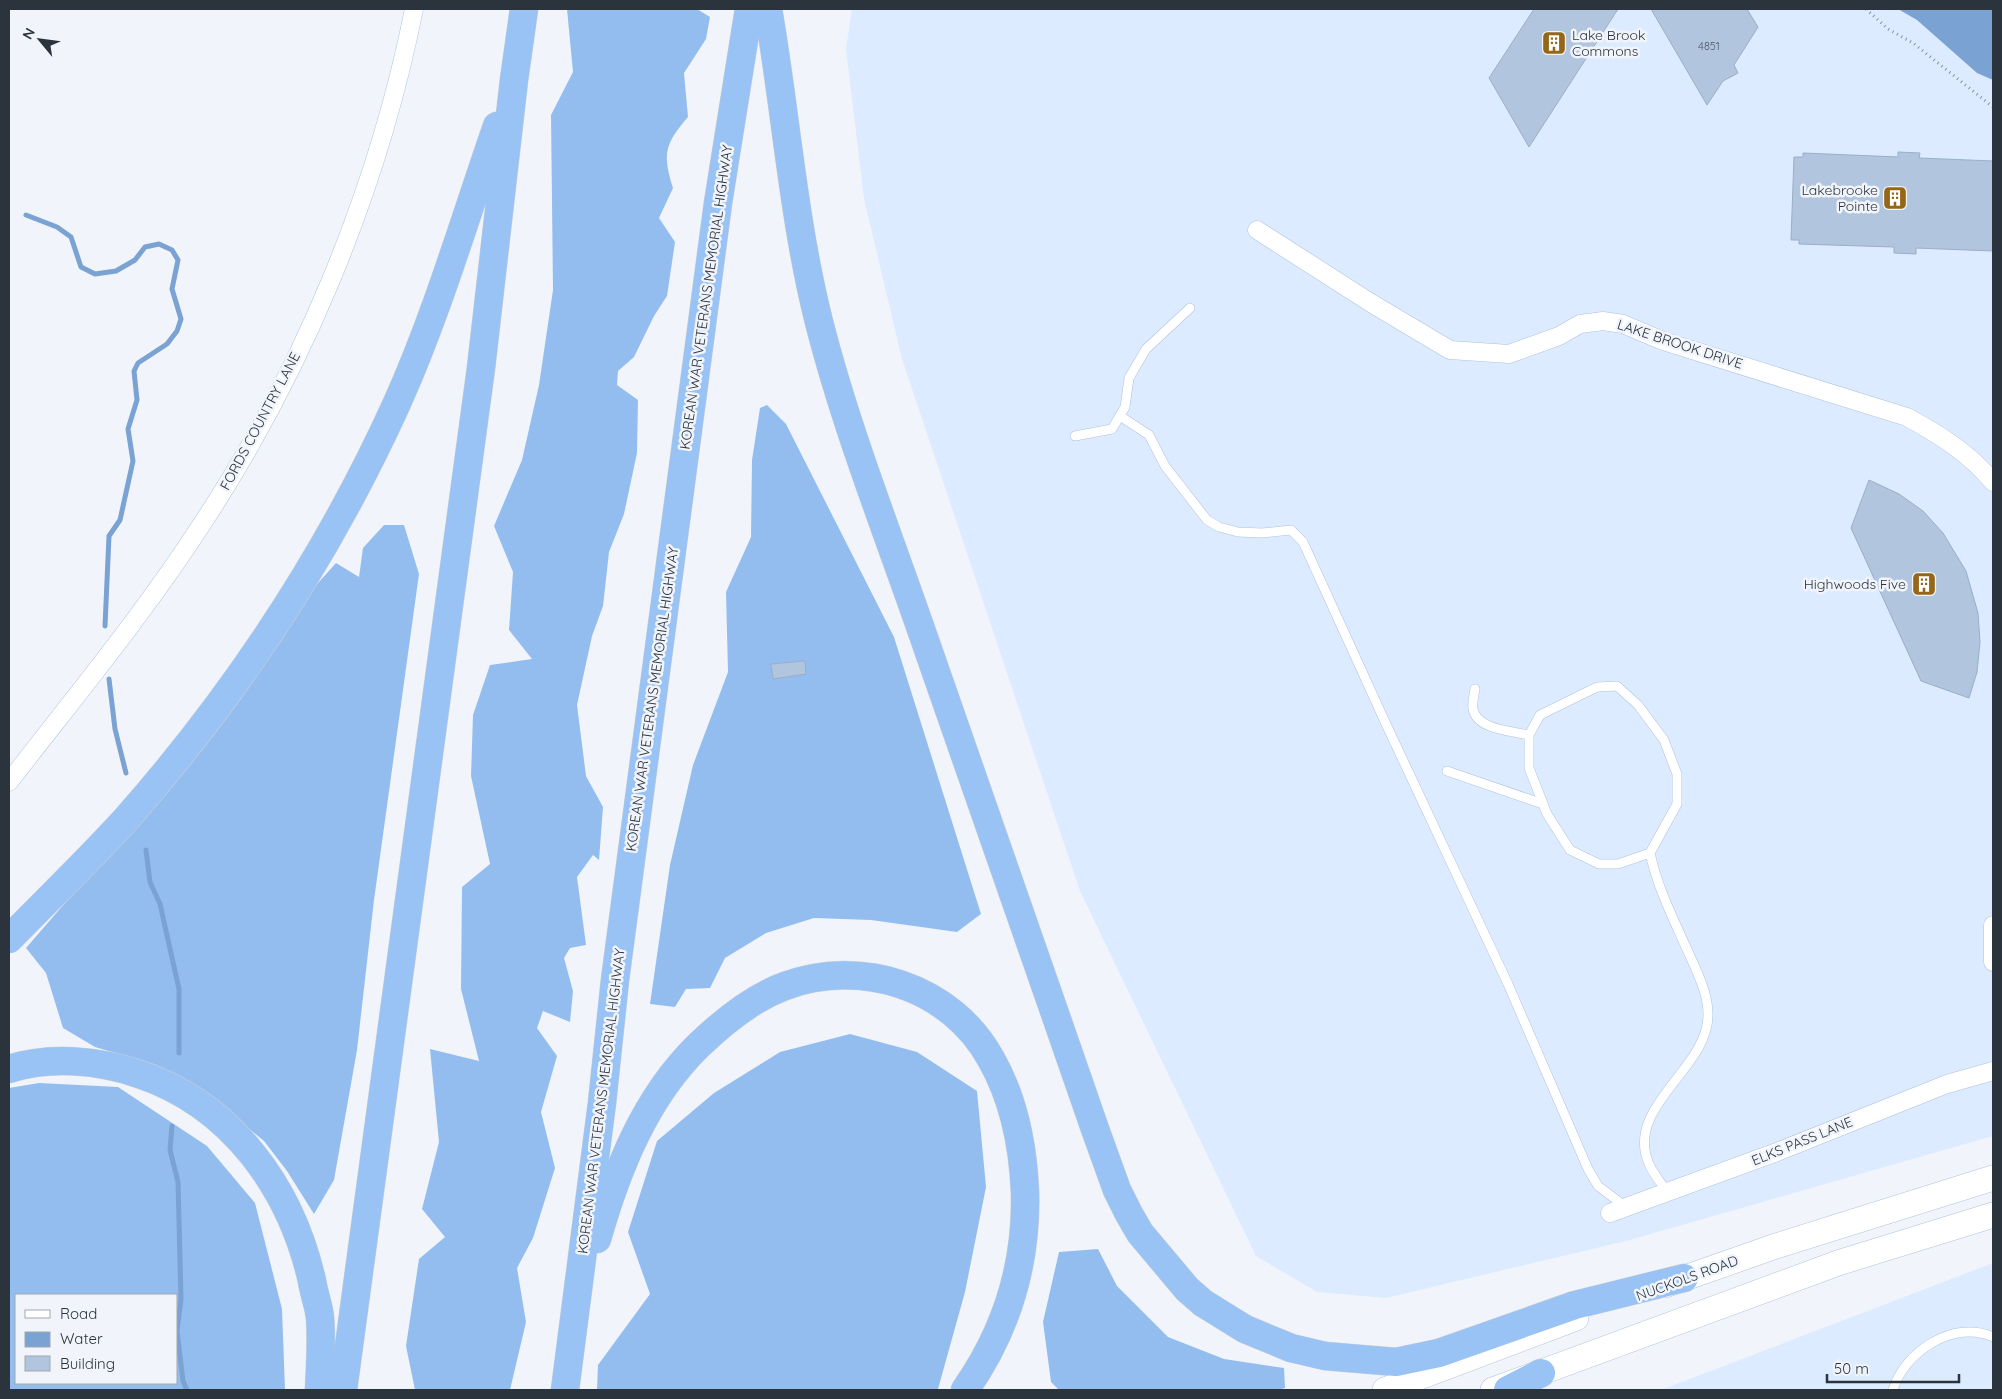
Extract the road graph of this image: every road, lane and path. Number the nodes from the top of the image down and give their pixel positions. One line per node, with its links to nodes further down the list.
1 (414, 9): 16 (street, FORDS COUNTRY LANE)
2 (524, 9): 6 (highway)
3 (749, 9): 33 (highway, KOREAN WAR VETERANS MEMORIAL HIGHWAY)
4 (768, 9): 28 (highway)
5 (1866, 9): 7 (path)
6 (514, 80): 20 (highway); 32 (highway)
7 (1993, 107)
8 (1257, 230): 12 (street, LAKE BROOK DRIVE)
9 (1190, 308): 10 (lane)
10 (1120, 416): 11 (lane); 26 (lane)
11 (1075, 436)
12 (1993, 482)
13 (1475, 689): 14 (lane)
14 (1529, 735): 17 (lane); 18 (lane)
15 (1447, 771): 17 (lane)
16 (9, 782)
17 (1543, 804): 18 (lane)
18 (1650, 853): 25 (lane)
19 (1993, 925): 21 (street)
20 (9, 939)
21 (1993, 962)
22 (9, 1069): 31 (highway)
23 (1993, 1071): 25 (street, ELKS PASS LANE)
24 (1993, 1178): 28 (main road, NUCKOLS ROAD)
25 (1668, 1193): 26 (street, ELKS PASS LANE)
26 (1618, 1210)
27 (1993, 1215): 30 (main road)
28 (1684, 1278): 35 (main road, NUCKOLS ROAD)
29 (1993, 1337): 38 (lane)
30 (1541, 1373): 36 (main road); 37 (highway)
31 (320, 1390)
32 (343, 1390)
33 (566, 1390): 34 (highway)
34 (965, 1390)
35 (1385, 1390)
36 (1493, 1390)
37 (1508, 1390)
38 (1893, 1390)

